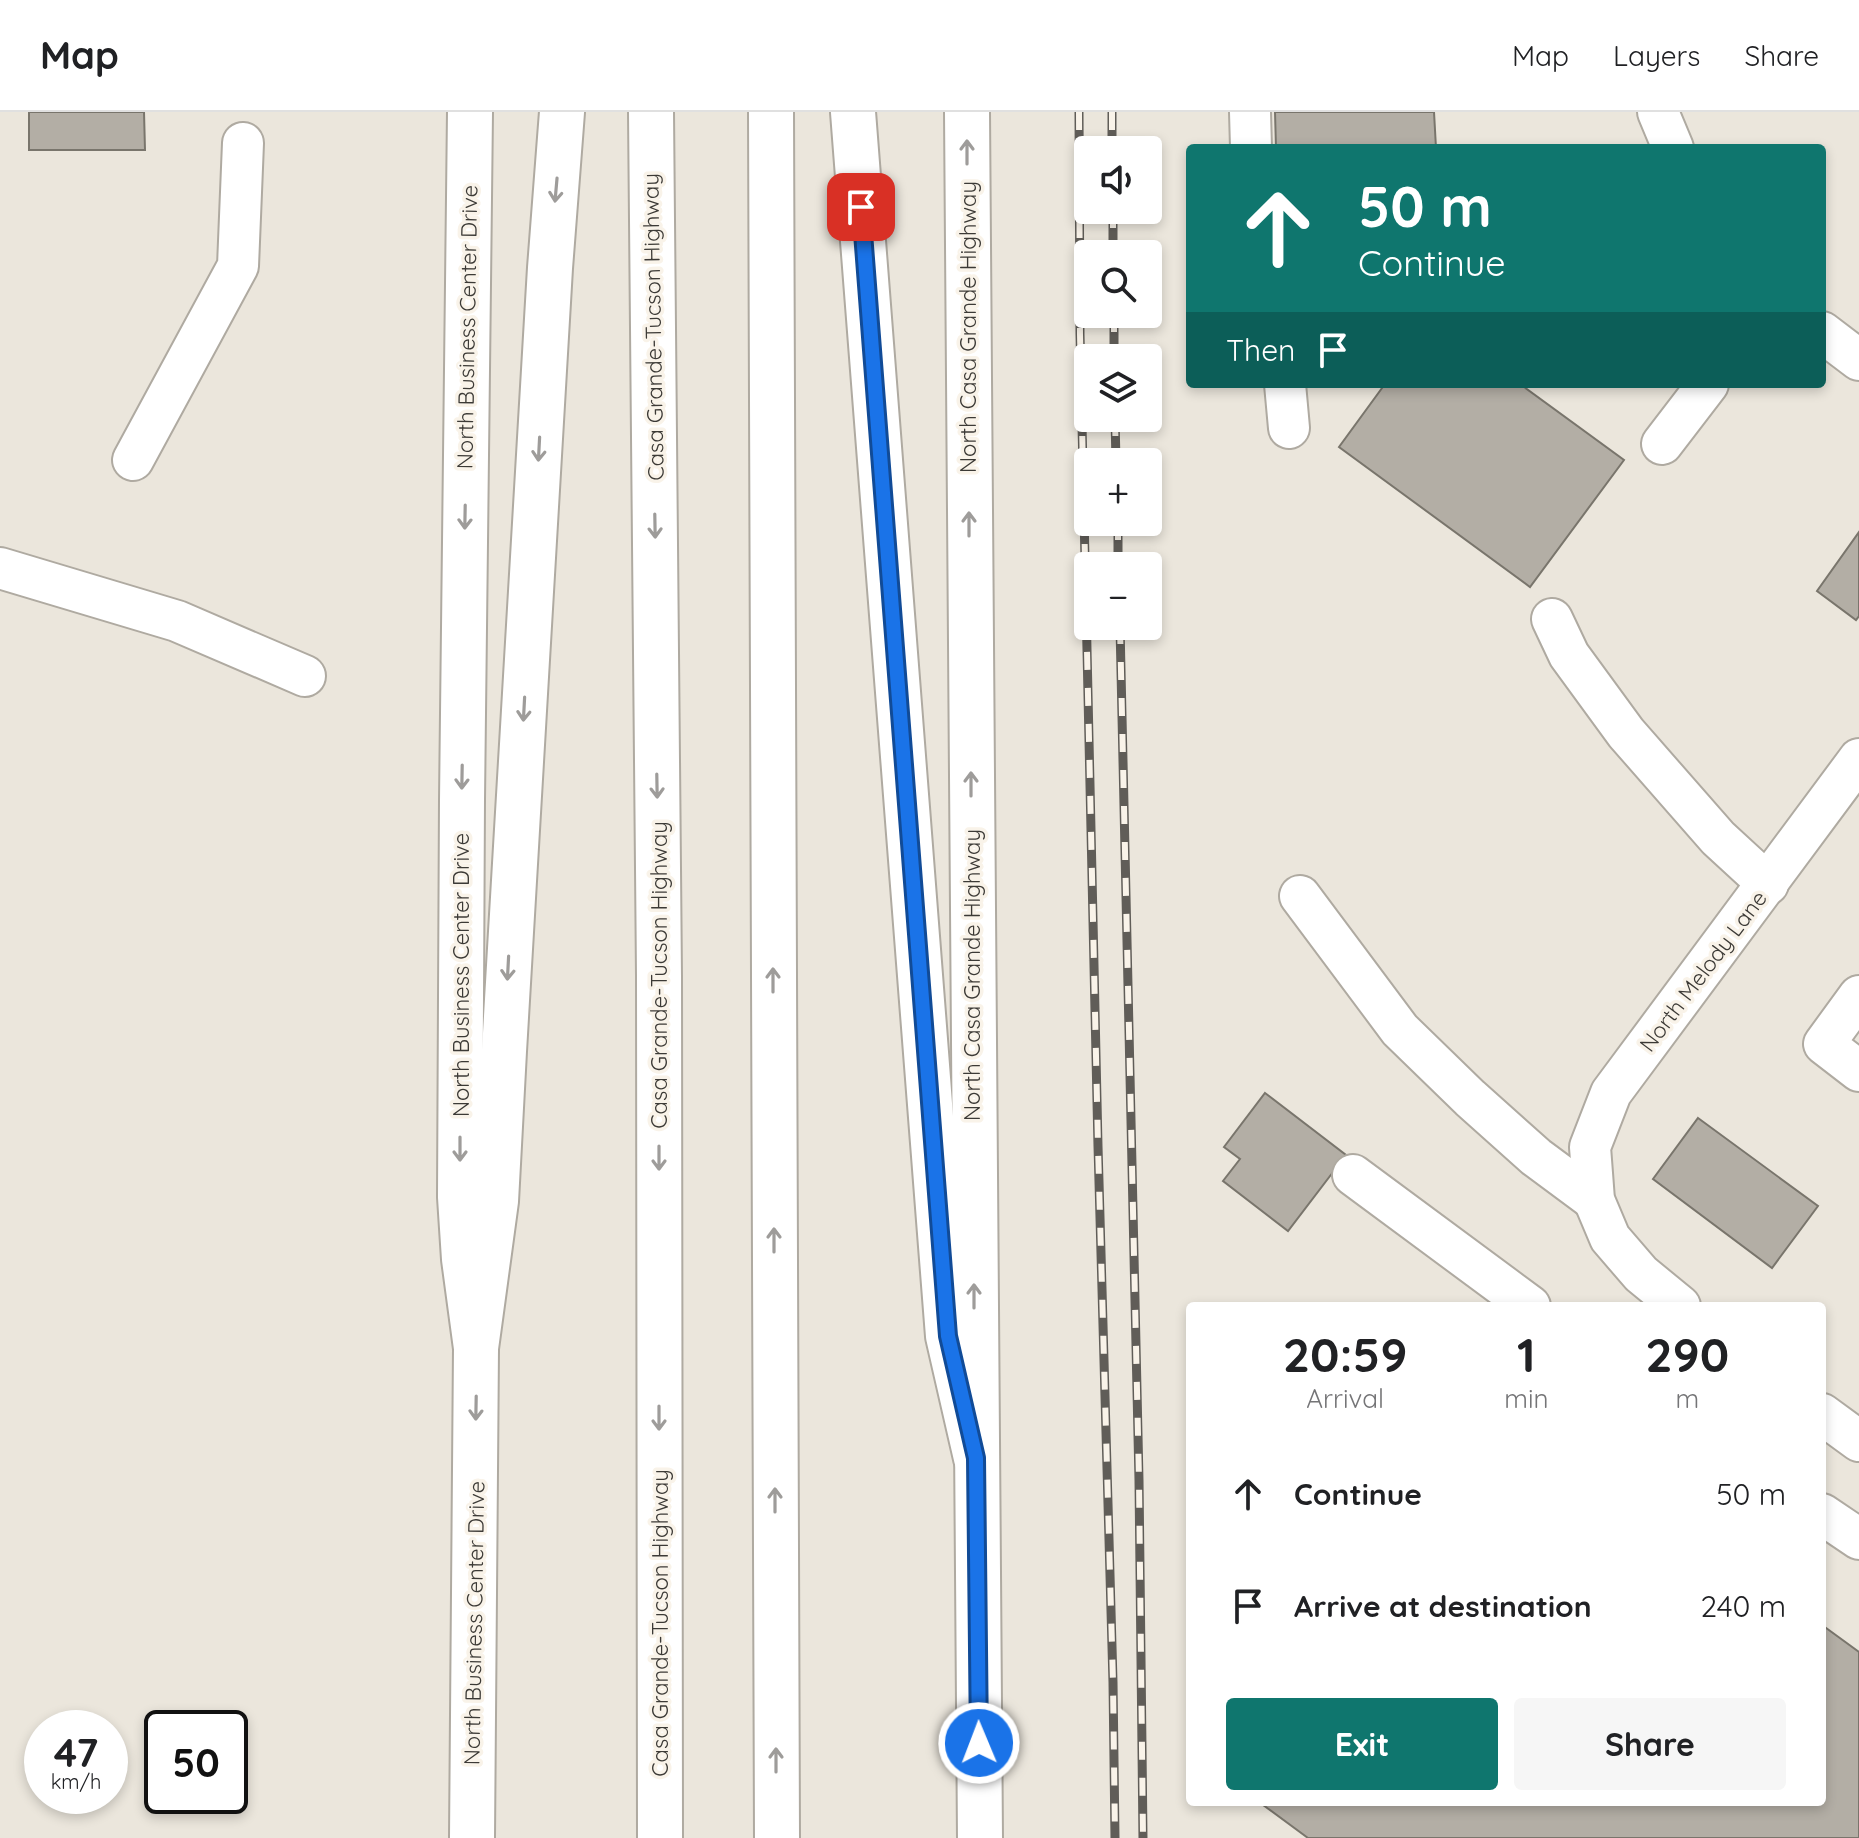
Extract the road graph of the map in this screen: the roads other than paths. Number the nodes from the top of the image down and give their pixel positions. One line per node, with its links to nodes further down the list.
1 (470, 112): 31 (main road, North Business Center Drive, one-way to 31)
2 (562, 112): 31 (main road, one-way to 31)
3 (651, 112): 38 (main road, Casa Grande-Tucson Highway, one-way to 38)
4 (771, 112): 39 (main road, one-way to 4)
5 (853, 112): 34 (main road)
6 (967, 112): 34 (main road, North Casa Grande Highway, one-way to 6)
7 (1250, 112): 10 (street)
8 (1658, 112): 11 (street)
9 (243, 143): 18 (street)
10 (1251, 144)
11 (1671, 144)
12 (1826, 335): 13 (street)
13 (1859, 360)
14 (1285, 388): 16 (street)
15 (1705, 388): 17 (street)
16 (1289, 428)
17 (1662, 444)
18 (133, 460)
19 (0, 568): 21 (street)
20 (1552, 619): 23 (street)
21 (305, 676)
22 (1859, 759): 23 (street, North Melody Lane)
23 (1768, 884): 28 (street, North Melody Lane)
24 (1300, 896): 28 (street)
25 (1859, 996): 26 (street)
26 (1859, 1071)
27 (1353, 1175): 29 (street)
28 (1594, 1200): 30 (street)
29 (1525, 1302)
30 (1675, 1302)
31 (476, 1348): 37 (main road, North Business Center Drive, one-way to 37)
32 (1826, 1417): 33 (street)
33 (1859, 1441)
34 (976, 1458): 40 (main road, North Casa Grande Highway)
35 (1826, 1517): 36 (street)
36 (1859, 1539)
37 (472, 1838)
38 (660, 1838)
39 (777, 1838)
40 (980, 1838)

